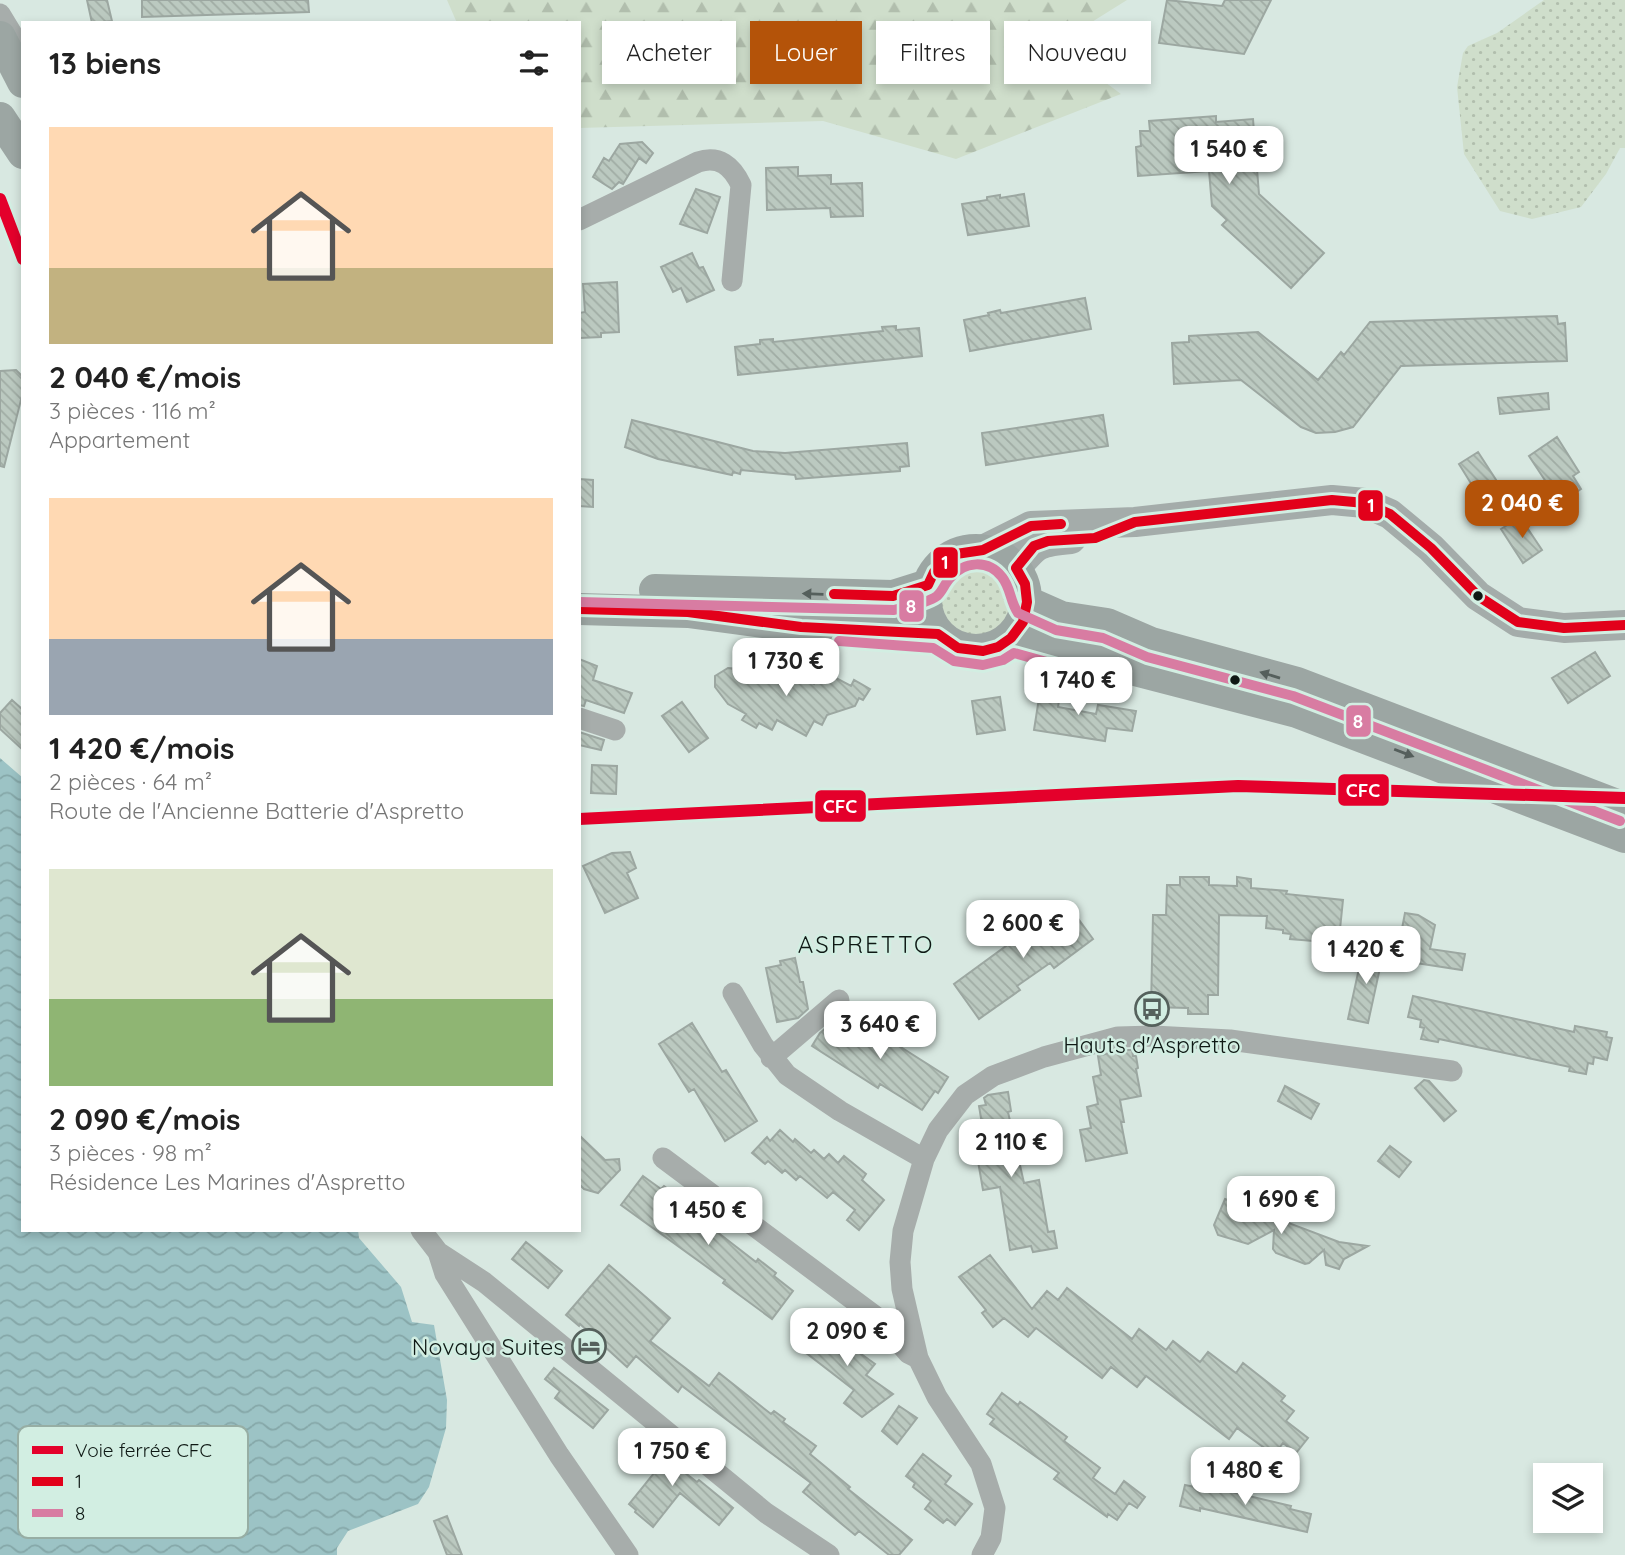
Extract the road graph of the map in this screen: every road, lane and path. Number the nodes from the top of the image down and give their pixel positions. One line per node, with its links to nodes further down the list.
1 (0, 14): 3 (street)
2 (0, 37): 4 (main road)
3 (21, 49)
4 (21, 78)
5 (0, 118): 6 (main road)
6 (21, 150)
7 (581, 219): 8 (street)
8 (732, 281)
9 (1135, 522): 10 (main road); 11 (main road); 16 (main road)
10 (983, 550): 11 (main road); 12 (main road)
11 (1016, 568): 14 (main road)
12 (928, 585): 13 (main road, one-way to 13); 17 (main road)
13 (581, 589)
14 (1027, 602): 18 (main road); 21 (main road, one-way to 14)
15 (581, 609): 17 (main road)
16 (1625, 625)
17 (938, 634): 18 (main road)
18 (1011, 638): 22 (main road, one-way to 22)
19 (581, 719): 20 (street)
20 (615, 730)
21 (1625, 808)
22 (1625, 837)
23 (733, 993): 25 (street)
24 (839, 1000): 25 (street)
25 (771, 1058): 28 (street)
26 (1452, 1071): 28 (street)
27 (663, 1158): 31 (street)
28 (924, 1159): 31 (street)
29 (423, 1232): 30 (street)
30 (438, 1252): 32 (street); 33 (street)
31 (918, 1358): 34 (street)
32 (628, 1555)
33 (829, 1555)
34 (982, 1555)

